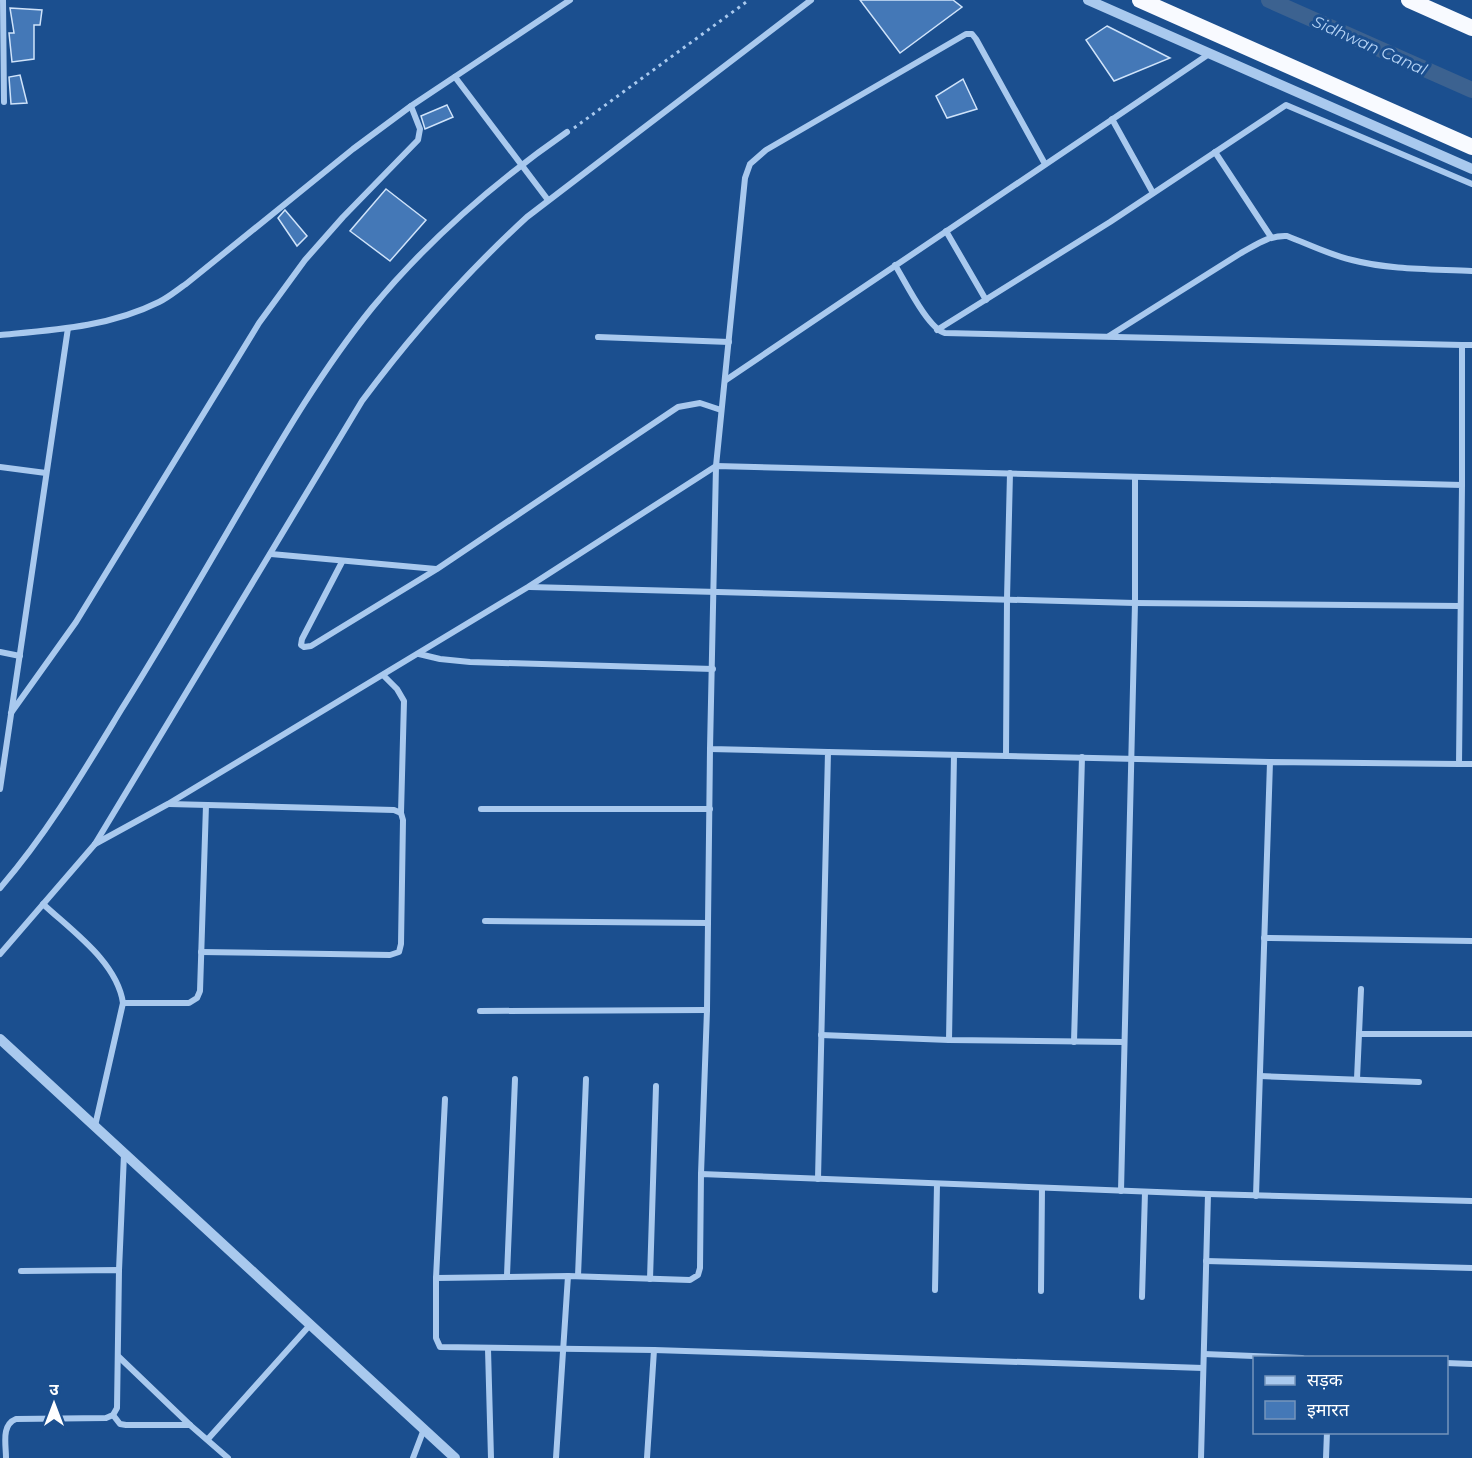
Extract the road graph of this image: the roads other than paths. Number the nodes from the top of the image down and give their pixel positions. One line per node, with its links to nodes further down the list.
1 (3, 0): 10 (street)
2 (570, 0): 9 (street)
3 (811, 0): 21 (street)
4 (1088, 0): 8 (street)
5 (1140, 0): 14 (highway)
6 (1409, 0): 7 (highway)
7 (1472, 28)
8 (1210, 54): 12 (street); 18 (street)
9 (455, 77): 11 (street); 16 (street)
10 (4, 102)
11 (411, 106): 27 (street); 56 (street)
12 (1112, 119): 17 (street); 20 (street)
13 (567, 132): 16 (street)
14 (1472, 147)
15 (1215, 152): 19 (street); 20 (street); 23 (street)
16 (522, 164): 21 (street); 73 (street)
17 (1045, 164): 22 (street); 32 (street)
18 (1472, 169)
19 (1472, 184)
20 (1153, 193): 26 (street)
21 (548, 200): 43 (street)
22 (946, 231): 24 (street); 26 (street)
23 (1271, 237): 25 (street); 31 (street)
24 (895, 265): 28 (street); 35 (street)
25 (1472, 271)
26 (986, 300): 28 (street)
27 (68, 328): 29 (street); 39 (street)
28 (937, 330): 31 (street)
29 (0, 335)
30 (598, 337): 32 (street)
31 (1109, 337): 33 (street)
32 (729, 342): 35 (street)
33 (1462, 345): 34 (street); 42 (street)
34 (1472, 345)
35 (726, 380): 36 (street)
36 (721, 410): 38 (street); 45 (street)
37 (0, 466): 39 (street)
38 (716, 466): 40 (street); 46 (street); 47 (street)
39 (46, 473): 53 (street)
40 (1011, 473): 41 (street); 48 (street)
41 (1135, 477): 42 (street); 49 (street)
42 (1462, 484): 50 (street)
43 (271, 554): 44 (street); 72 (street)
44 (342, 562): 45 (street); 45 (street)
45 (437, 569)
46 (528, 587): 47 (street); 52 (street)
47 (714, 591): 48 (street); 54 (street)
48 (1007, 599): 49 (street); 60 (street)
49 (1135, 603): 50 (street); 62 (street)
50 (1460, 606): 64 (street)
51 (0, 652): 53 (street)
52 (419, 654): 54 (street); 55 (street)
53 (20, 656): 56 (street)
54 (713, 669): 57 (street)
55 (383, 675): 67 (street); 71 (street)
56 (11, 713): 66 (street)
57 (710, 749): 58 (street); 70 (street)
58 (828, 752): 59 (street); 87 (street)
59 (954, 755): 60 (street); 89 (street)
60 (1006, 756): 61 (street)
61 (1082, 757): 62 (street); 90 (street)
62 (1131, 758): 63 (street); 91 (street)
63 (1270, 762): 64 (street); 77 (street)
64 (1459, 764): 65 (street)
65 (1472, 764)
66 (0, 789)
67 (168, 804): 68 (street); 72 (street)
68 (206, 805): 71 (street); 79 (street)
69 (481, 809): 70 (street)
70 (710, 810): 76 (street)
71 (401, 813): 79 (street)
72 (95, 844): 74 (street)
73 (0, 888)
74 (43, 904): 80 (street); 82 (street)
75 (485, 921): 76 (street)
76 (708, 922): 83 (street)
77 (1264, 938): 78 (street); 92 (street)
78 (1472, 941)
79 (201, 952): 82 (street)
80 (0, 954)
81 (1361, 989): 85 (street)
82 (123, 1003): 99 (street)
83 (707, 1010): 84 (street); 101 (street)
84 (480, 1011)
85 (1359, 1034): 86 (street); 95 (street)
86 (1472, 1034)
87 (821, 1035): 89 (street); 102 (street)
88 (0, 1039): 99 (street)
89 (949, 1040): 90 (street)
90 (1074, 1042): 91 (street)
91 (1124, 1042): 105 (street)
92 (1260, 1076): 95 (street); 108 (street)
93 (515, 1078): 114 (street)
94 (586, 1078): 116 (street)
95 (1357, 1079): 96 (street)
96 (1419, 1082)
97 (656, 1086): 118 (street)
98 (445, 1099): 117 (street)
99 (95, 1126): 100 (street)
100 (124, 1153): 112 (street); 122 (street)
101 (700, 1174): 102 (street); 118 (street)
102 (818, 1179): 103 (street)
103 (937, 1184): 104 (street); 119 (street)
104 (1042, 1188): 105 (street); 120 (street)
105 (1121, 1191): 106 (street)
106 (1144, 1192): 107 (street); 121 (street)
107 (1208, 1194): 108 (street); 110 (street)
108 (1256, 1196): 109 (street)
109 (1472, 1201)
110 (1206, 1261): 111 (street); 126 (street)
111 (1472, 1268)
112 (119, 1270): 113 (street); 128 (street)
113 (21, 1271)
114 (507, 1275): 115 (street); 117 (street)
115 (568, 1276): 116 (street); 124 (street)
116 (578, 1276): 118 (street)
117 (436, 1278): 123 (street)
118 (650, 1279)
119 (935, 1290)
120 (1041, 1291)
121 (1142, 1297)
122 (310, 1325): 134 (street); 136 (street)
123 (488, 1349): 124 (street); 141 (street)
124 (563, 1349): 125 (street); 142 (street)
125 (654, 1350): 131 (street); 143 (street)
126 (1204, 1354): 127 (street); 131 (street)
127 (1253, 1356)
128 (119, 1357): 132 (street); 133 (street)
129 (1448, 1363): 130 (street)
130 (1472, 1364)
131 (1203, 1368): 144 (street)
132 (113, 1415): 133 (street); 137 (street)
133 (190, 1425): 136 (street)
134 (424, 1429): 139 (street); 140 (street)
135 (1327, 1434): 145 (street)
136 (208, 1439): 138 (street)
137 (6, 1458)
138 (228, 1458)
139 (413, 1458)
140 (455, 1458)
141 (491, 1458)
142 (556, 1458)
143 (647, 1458)
144 (1201, 1458)
145 (1326, 1458)

